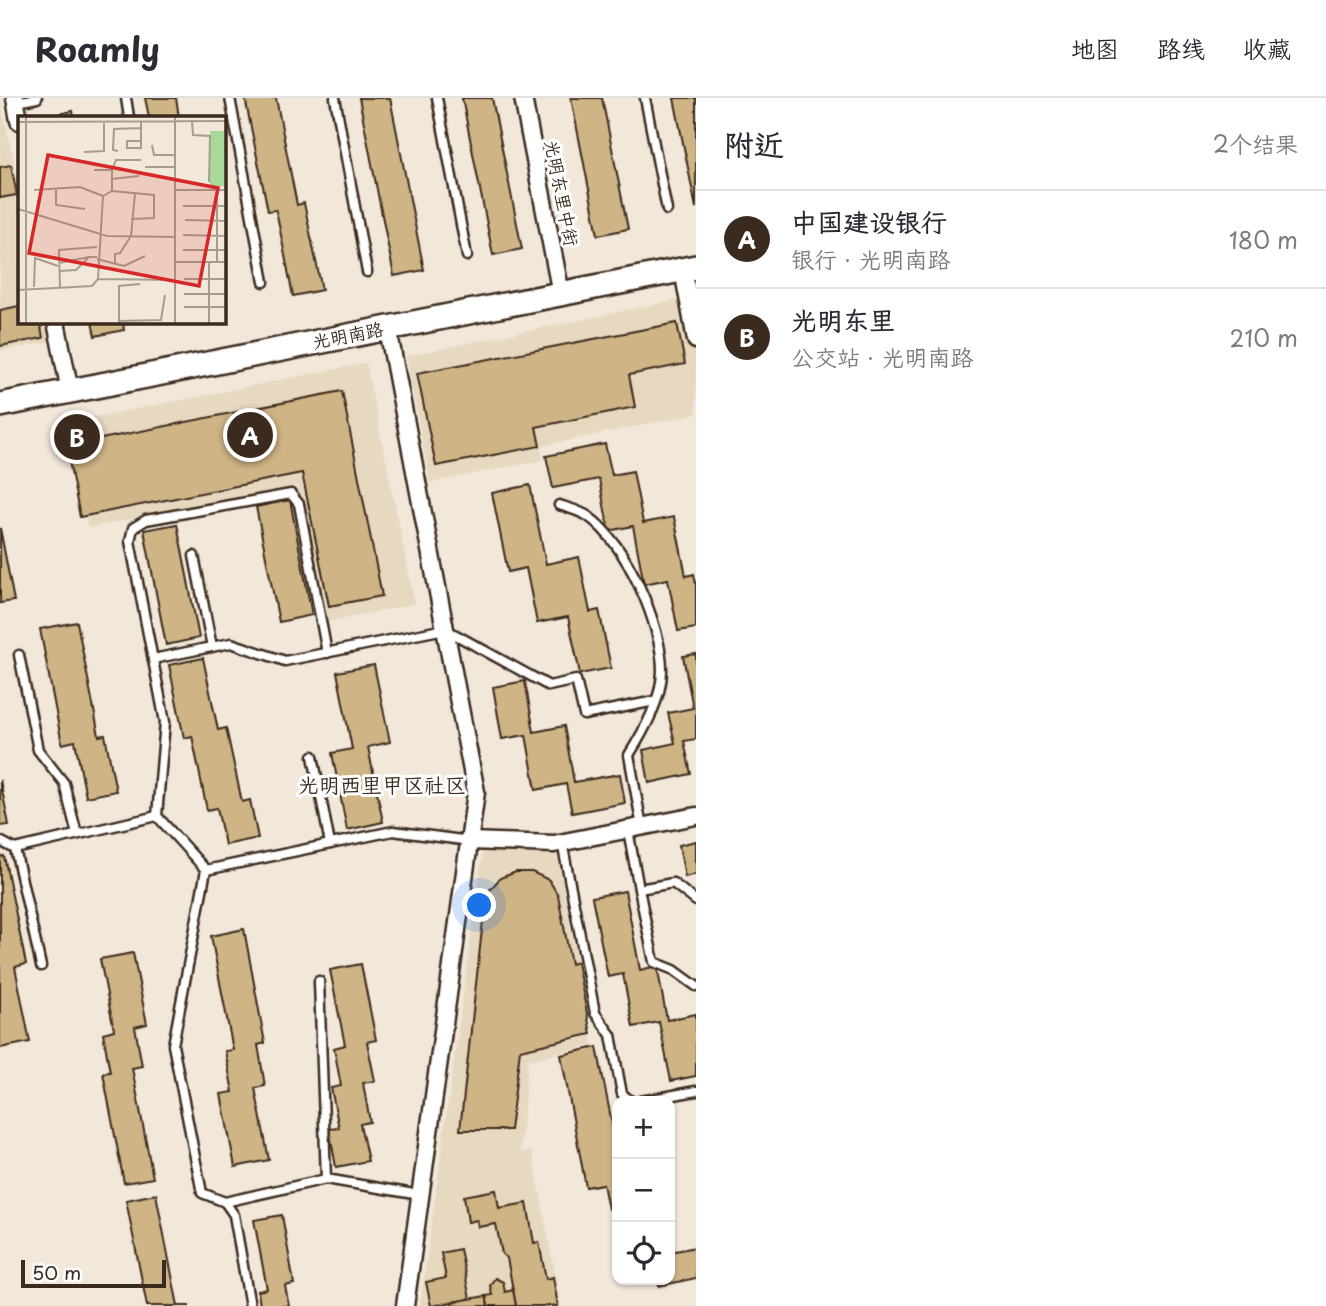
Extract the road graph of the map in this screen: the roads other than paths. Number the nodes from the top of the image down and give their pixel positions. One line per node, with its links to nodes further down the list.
1 (37, 98): 8 (lane)
2 (125, 98): 9 (lane)
3 (230, 98): 14 (lane)
4 (335, 98): 13 (lane)
5 (437, 98): 11 (lane)
6 (523, 98): 15 (street, 光明东里中街)
7 (645, 98): 10 (lane)
8 (15, 100)
9 (129, 116)
10 (667, 210)
11 (467, 256)
12 (689, 268): 15 (main road, 光明南路); 18 (street)
13 (367, 272)
14 (264, 282)
15 (561, 295): 17 (main road, 光明南路)
16 (56, 324): 19 (street)
17 (388, 329): 19 (main road, 光明南路); 23 (street)
18 (696, 340)
19 (70, 391): 20 (main road, 光明南路)
20 (0, 405)
21 (559, 505): 28 (lane)
22 (194, 556): 24 (lane)
23 (445, 629): 25 (lane); 28 (lane); 35 (street)
24 (212, 647): 25 (lane); 27 (lane)
25 (327, 653): 27 (lane)
26 (19, 655): 33 (lane)
27 (153, 659): 30 (lane)
28 (655, 701): 32 (lane)
29 (313, 756): 37 (lane)
30 (157, 816): 33 (lane); 39 (lane)
31 (696, 816): 32 (street)
32 (635, 829): 36 (street); 40 (lane)
33 (77, 834): 38 (lane)
34 (0, 841): 38 (lane)
35 (470, 841): 36 (street); 37 (lane); 49 (street)
36 (562, 842): 46 (lane)
37 (331, 844): 39 (lane)
38 (15, 849): 42 (lane)
39 (206, 870): 50 (lane)
40 (639, 889): 41 (lane); 44 (lane)
41 (696, 901)
42 (40, 966)
43 (319, 981): 48 (lane)
44 (696, 986)
45 (696, 1091): 47 (lane)
46 (625, 1096)
47 (668, 1096)
48 (326, 1180): 49 (lane); 50 (lane)
49 (421, 1195): 52 (street)
50 (225, 1202): 51 (lane)
51 (250, 1306)
52 (405, 1306)

